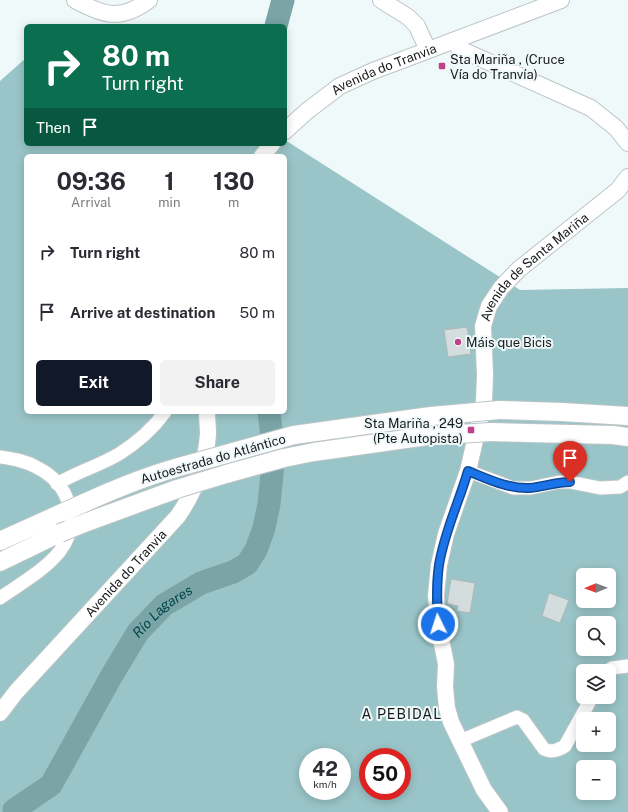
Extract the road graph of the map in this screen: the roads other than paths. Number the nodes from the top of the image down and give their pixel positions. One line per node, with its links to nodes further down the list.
1 (75, 0): 2 (main road)
2 (149, 0)
3 (380, 0): 6 (main road)
4 (560, 0): 5 (main road, Avenida do Tranvia)
5 (453, 41): 6 (main road, Avenida do Tranvia); 8 (main road)
6 (428, 50): 7 (main road, Avenida do Tranvia)
7 (287, 129)
8 (628, 143)
9 (270, 146): 10 (main road)
10 (264, 154)
11 (628, 177): 19 (main road, Avenida de Santa Mariña)
12 (628, 404): 13 (highway)
13 (562, 412): 16 (highway); 22 (highway, Autoestrada do Atlántico, bridge)
14 (164, 414): 21 (street)
15 (207, 414): 28 (main road, Avenida do Tranvia)
16 (628, 416)
17 (628, 437): 23 (highway, Autoestrada do Atlántico, bridge)
18 (0, 457): 21 (street)
19 (468, 471): 20 (street); 29 (main road, Avenida de Santa Mariña)
20 (628, 482)
21 (61, 489): 24 (street)
22 (0, 541)
23 (0, 562)
24 (0, 598)
25 (628, 666): 26 (street)
26 (616, 668)
27 (588, 704): 29 (street)
28 (0, 713)
29 (460, 741): 30 (main road, Avenida de Santa Mariña)
30 (500, 812)

